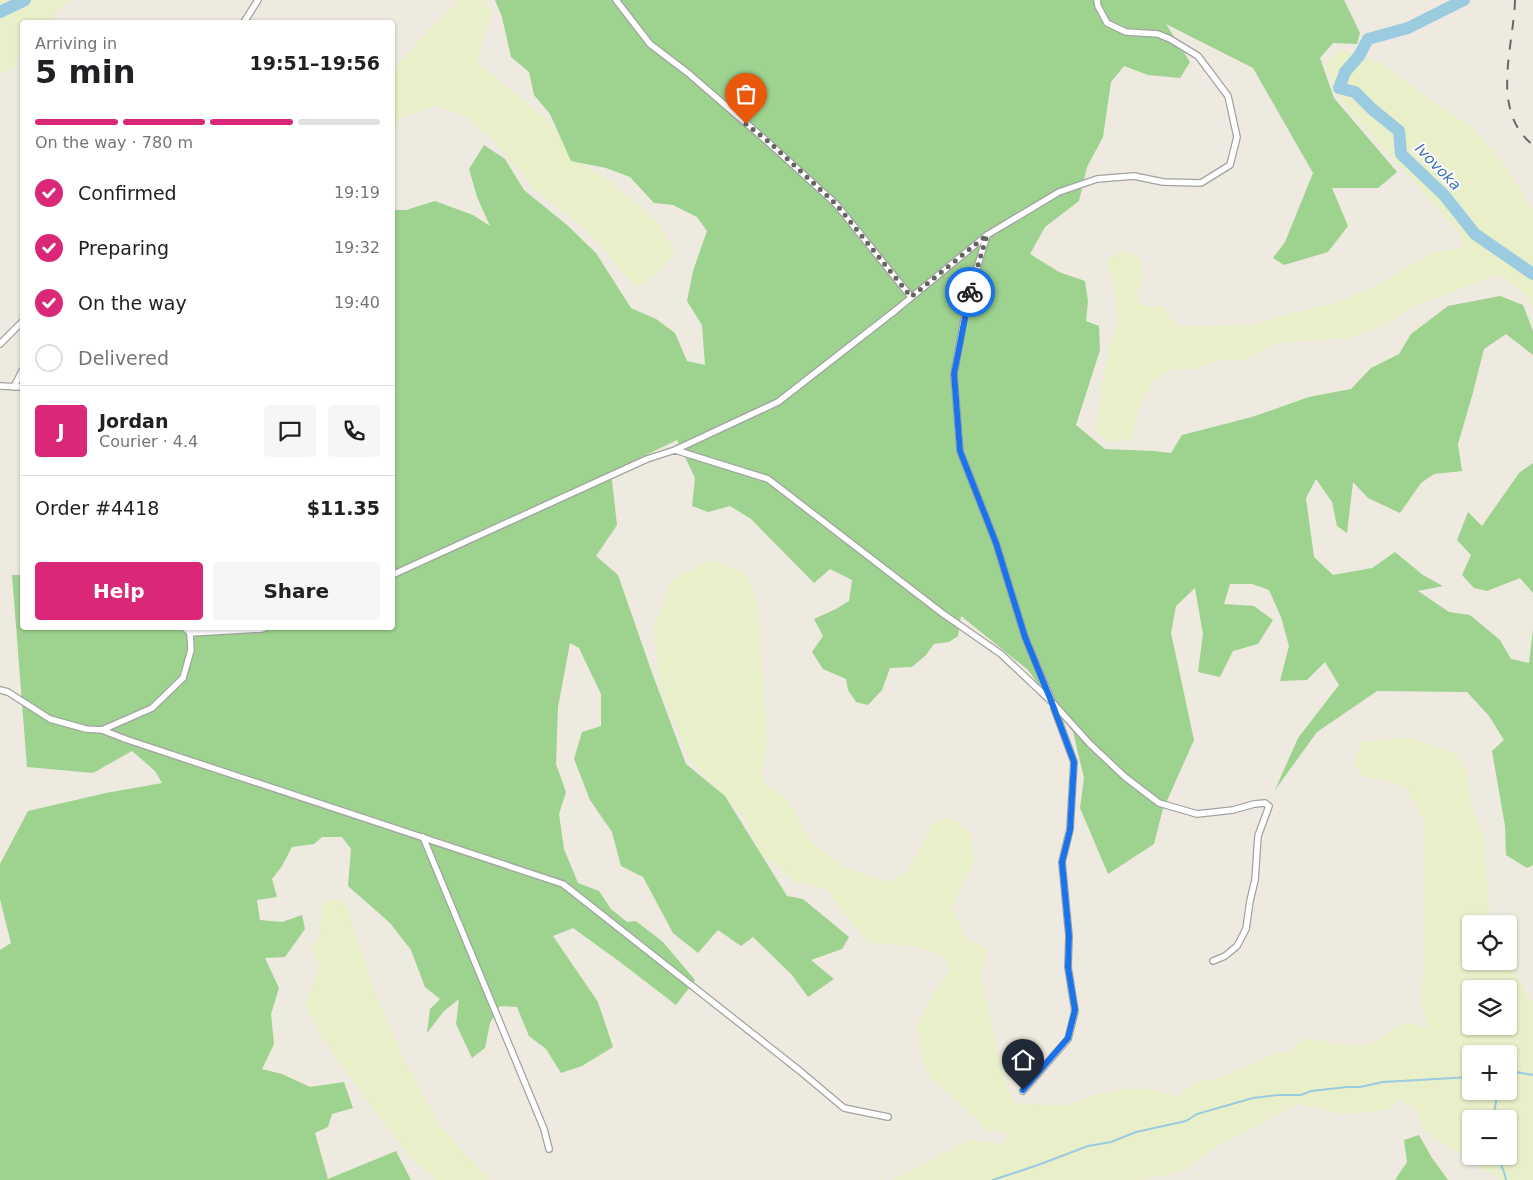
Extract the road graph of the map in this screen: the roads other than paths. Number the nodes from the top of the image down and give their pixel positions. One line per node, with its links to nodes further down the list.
1 (258, 0): 4 (street)
2 (616, 0): 6 (street)
3 (1097, 0): 5 (street)
4 (245, 20)
5 (987, 235): 6 (street); 19 (street)
6 (911, 297): 13 (street)
7 (20, 324): 8 (street)
8 (0, 344)
9 (20, 375): 11 (street)
10 (0, 386): 11 (street)
11 (14, 386): 12 (street)
12 (20, 386)
13 (675, 450): 14 (street); 19 (street)
14 (395, 574)
15 (186, 630): 17 (street)
16 (243, 630): 17 (street)
17 (190, 633): 20 (street)
18 (0, 690): 20 (street)
19 (1052, 703): 22 (street); 23 (street)
20 (102, 730): 21 (street)
21 (423, 837): 24 (street); 25 (street)
22 (1213, 962)
23 (1023, 1090)
24 (888, 1116)
25 (549, 1149)

